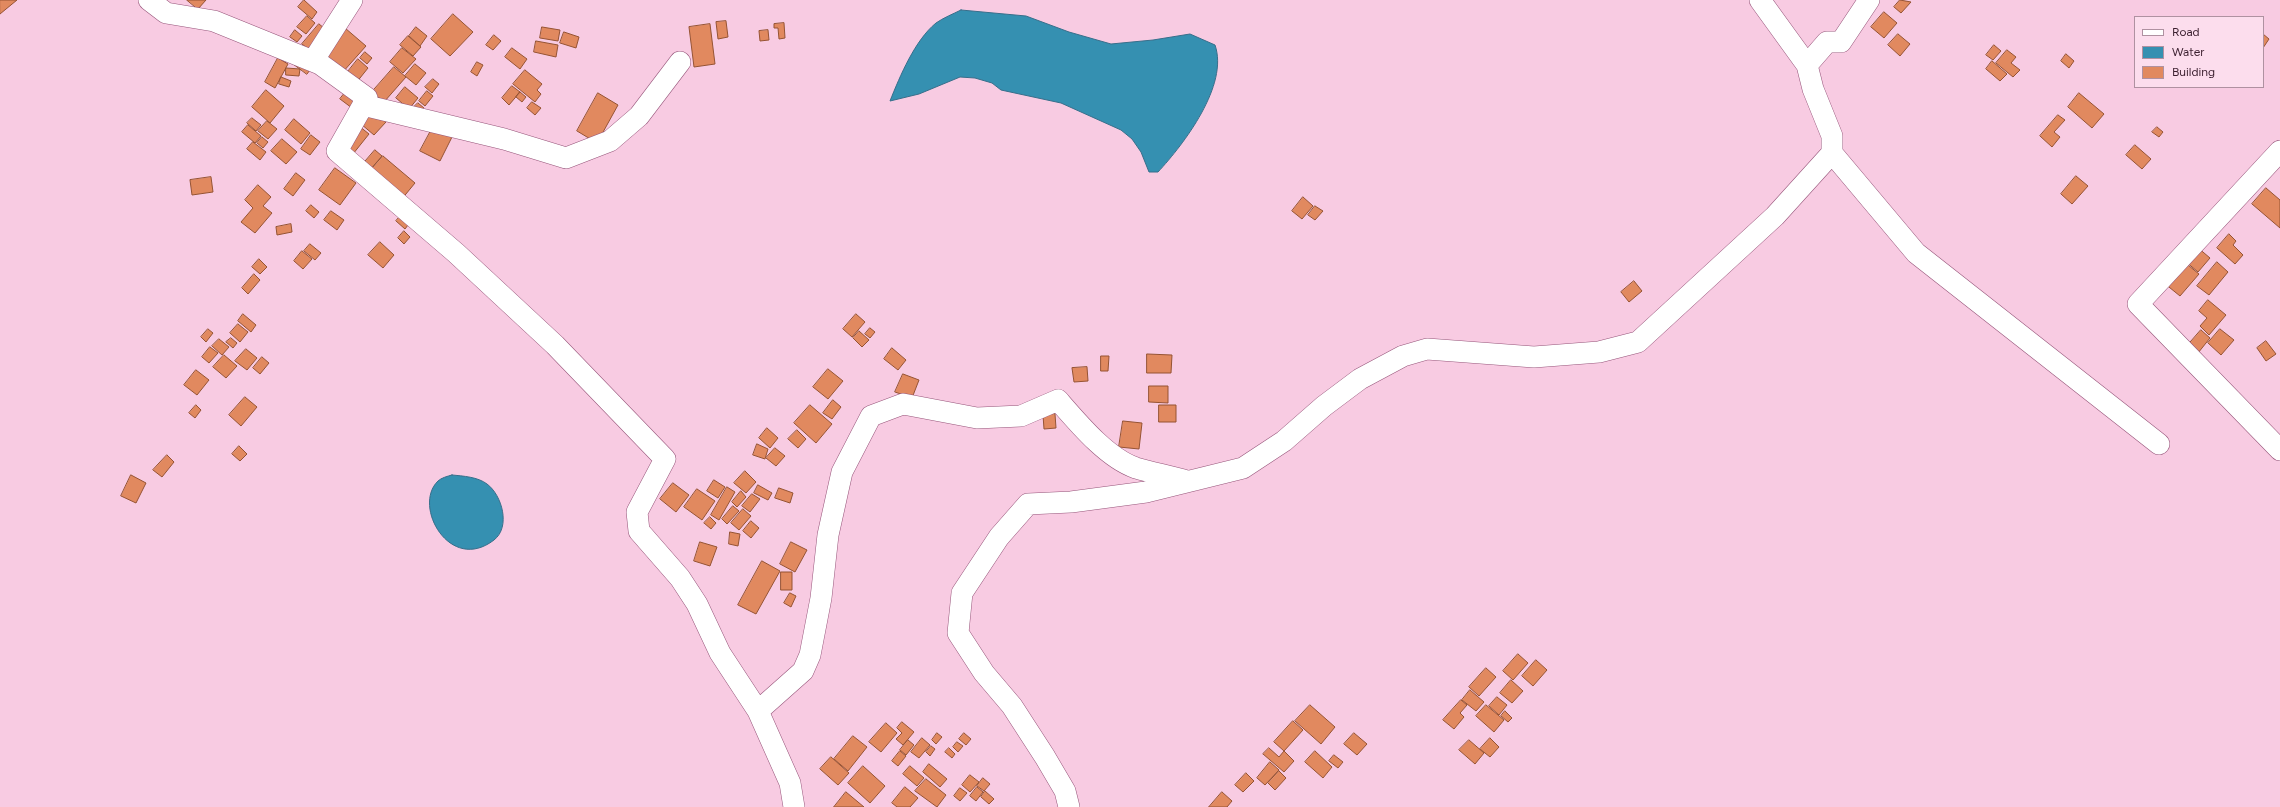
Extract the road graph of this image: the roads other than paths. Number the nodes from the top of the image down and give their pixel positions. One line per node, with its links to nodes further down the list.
1 (149, 0): 5 (street)
2 (352, 0): 5 (street)
3 (1760, 0): 7 (street)
4 (1869, 0): 7 (street)
5 (313, 61): 8 (street)
6 (680, 62): 8 (street)
7 (1807, 65): 10 (street)
8 (363, 105): 14 (street)
9 (2280, 151): 12 (street)
10 (1832, 153): 11 (street); 13 (street)
11 (2159, 444)
12 (2280, 450)
13 (1188, 482): 14 (street); 16 (street)
14 (758, 711): 15 (street)
15 (794, 807)
16 (1069, 807)

